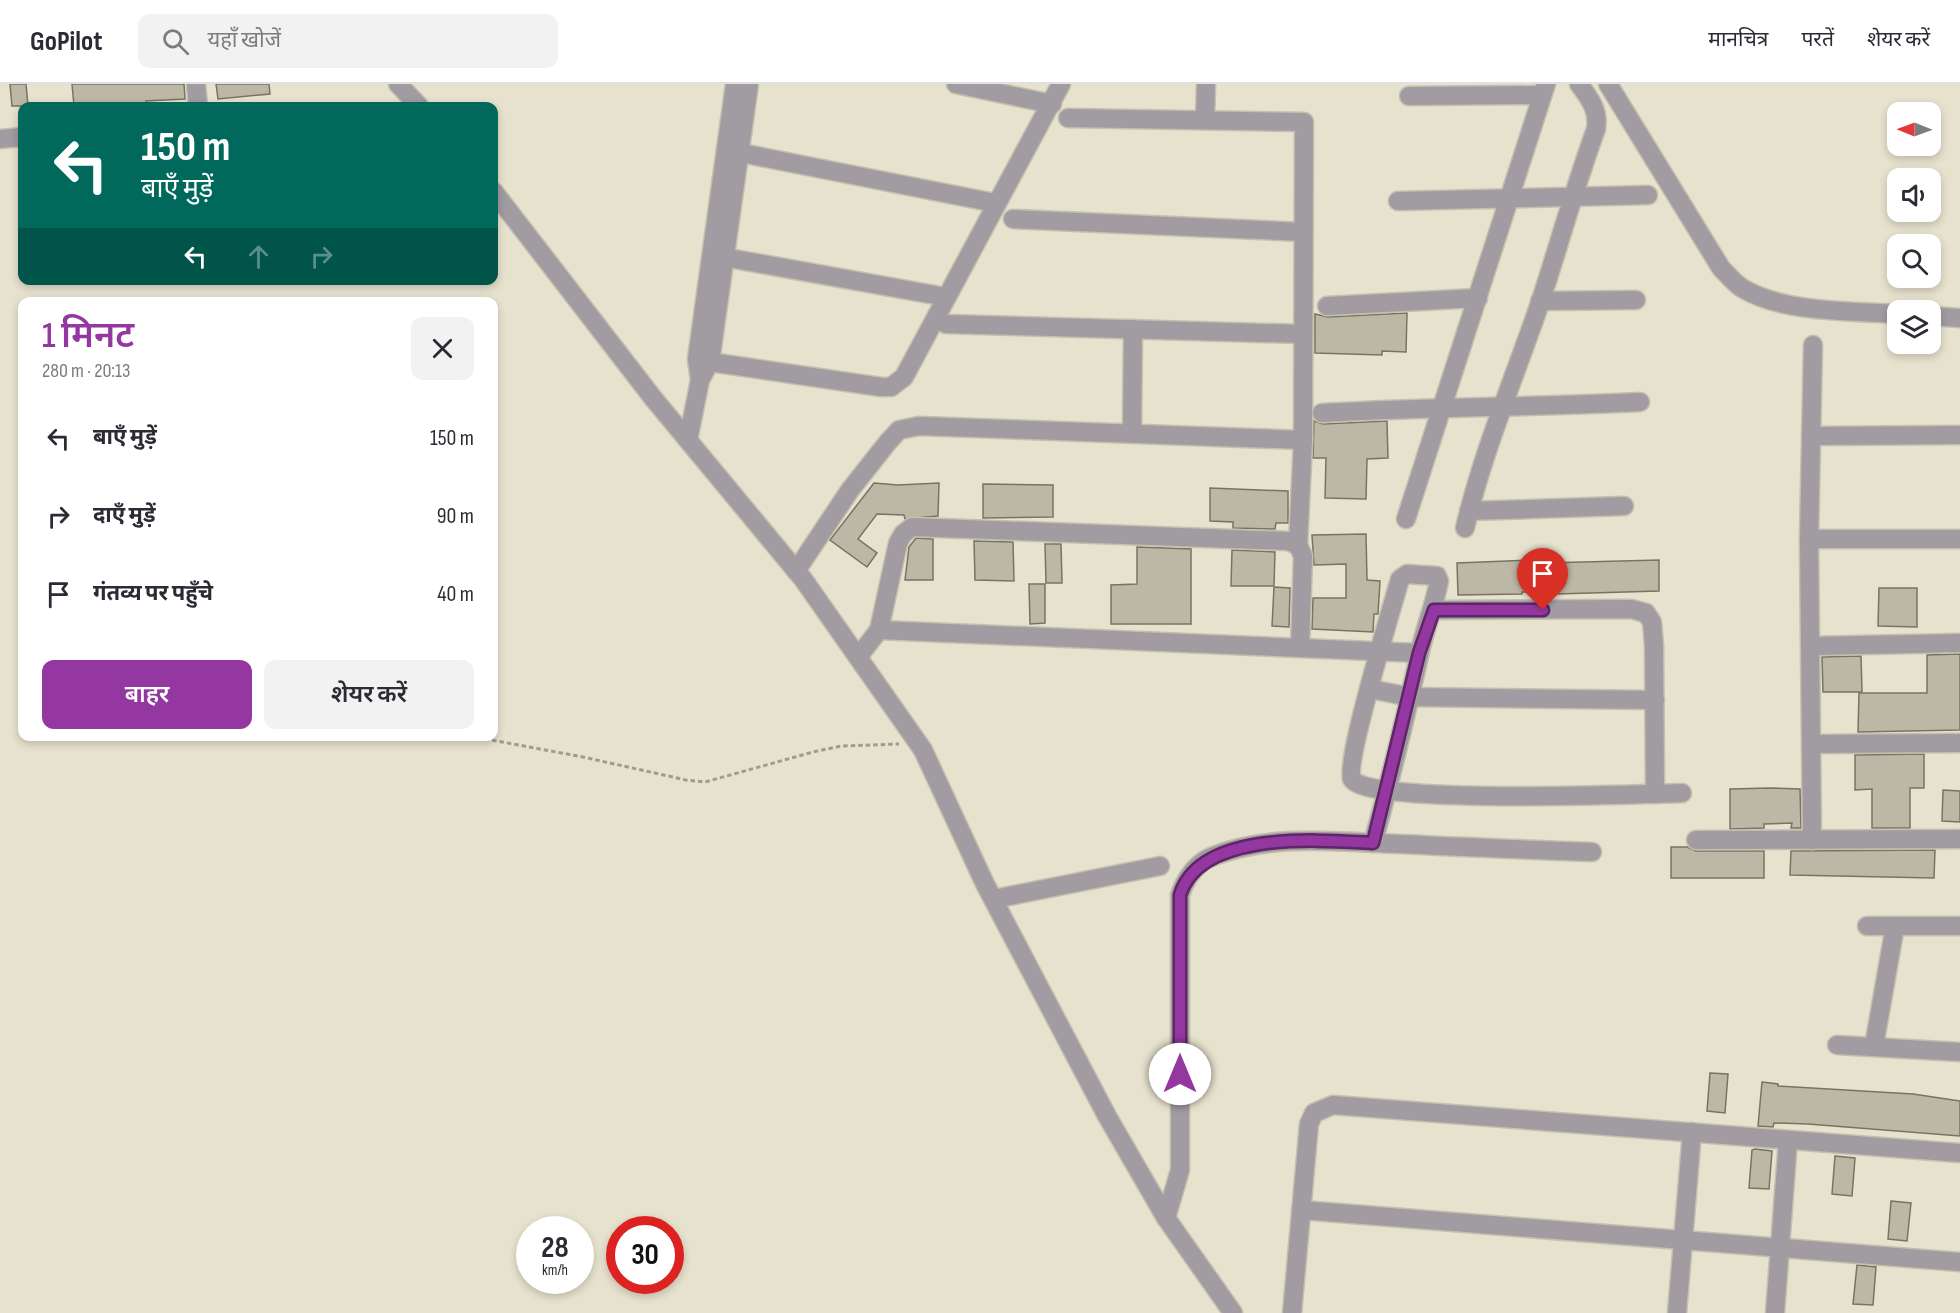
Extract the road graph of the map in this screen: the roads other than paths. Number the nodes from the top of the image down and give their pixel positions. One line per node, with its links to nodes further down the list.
1 (196, 84): 12 (street)
2 (398, 84): 13 (street)
3 (735, 84): 19 (street)
4 (749, 84): 19 (street)
5 (956, 84): 14 (street)
6 (1061, 84): 14 (street)
7 (1206, 84): 16 (street)
8 (1579, 84): 23 (street)
9 (1608, 84): 34 (street)
10 (1544, 90): 11 (street); 22 (street)
11 (1409, 96)
12 (198, 102)
13 (415, 102)
14 (1052, 104): 25 (street)
15 (1068, 118): 16 (street)
16 (1205, 120): 27 (street)
17 (18, 137): 18 (street)
18 (0, 139)
19 (732, 152): 25 (street); 28 (street)
20 (1648, 195): 23 (street)
21 (498, 197): 50 (street)
22 (1510, 198): 23 (street); 24 (street); 30 (street)
23 (1571, 198): 32 (street)
24 (1398, 201)
25 (995, 203): 29 (street)
26 (1012, 219): 27 (street)
27 (1303, 232): 39 (street)
28 (717, 255): 29 (street); 41 (street); 42 (street)
29 (946, 297): 41 (street)
30 (1478, 298): 33 (street); 44 (street)
31 (1636, 300): 32 (street)
32 (1540, 301): 45 (street)
33 (1327, 306)
34 (1887, 313)
35 (1941, 317): 36 (street)
36 (1960, 318)
37 (946, 324): 38 (street)
38 (1133, 329): 39 (street); 47 (street)
39 (1303, 334): 51 (street)
40 (1813, 345): 49 (street)
41 (710, 362): 42 (street)
42 (700, 380): 50 (street)
43 (1640, 402): 45 (street)
44 (1444, 406): 45 (street); 46 (street); 53 (street)
45 (1503, 408): 52 (street)
46 (1322, 413)
47 (1132, 433): 51 (street); 57 (street)
48 (1960, 435): 49 (street)
49 (1811, 436): 54 (street)
50 (688, 440): 57 (street)
51 (1303, 440): 56 (street)
52 (1624, 506)
53 (1406, 519)
54 (1809, 538): 55 (street); 61 (street)
55 (1960, 539)
56 (1298, 545): 59 (street); 62 (street)
57 (796, 571): 65 (street)
58 (1434, 610): 63 (street); 64 (street); 68 (street)
59 (879, 630): 62 (street); 65 (street)
60 (1960, 643): 61 (street)
61 (1811, 646): 70 (street)
62 (1300, 648): 63 (street)
63 (1380, 650): 64 (street); 66 (street)
64 (1419, 653): 67 (street)
65 (858, 657): 80 (street)
66 (1371, 689): 67 (street); 71 (street)
67 (1410, 697): 68 (street); 71 (street)
68 (1655, 700): 73 (street)
69 (1960, 743): 70 (street)
70 (1811, 744): 76 (street)
71 (1388, 792): 73 (street); 77 (street)
72 (1682, 793): 73 (street)
73 (1655, 794)
74 (1960, 839): 76 (street)
75 (1696, 840): 76 (street)
76 (1812, 840)
77 (1373, 843): 78 (street); 91 (street)
78 (1592, 852)
79 (1160, 866): 80 (street)
80 (994, 899): 91 (street)
81 (1867, 926): 82 (street)
82 (1895, 926): 83 (street); 85 (street)
83 (1960, 926)
84 (1837, 1045): 85 (street)
85 (1874, 1046): 86 (street)
86 (1960, 1052)
87 (1692, 1132): 88 (street); 90 (street); 92 (street)
88 (1788, 1140): 89 (street); 93 (street)
89 (1960, 1153)
90 (1301, 1210): 92 (street); 96 (street)
91 (1166, 1218): 95 (street)
92 (1683, 1240): 93 (street); 98 (street)
93 (1780, 1248): 94 (street); 99 (street)
94 (1960, 1262)
95 (1233, 1313)
96 (1293, 1313): 97 (street)
97 (1300, 1313)
98 (1677, 1313)
99 (1775, 1313)

